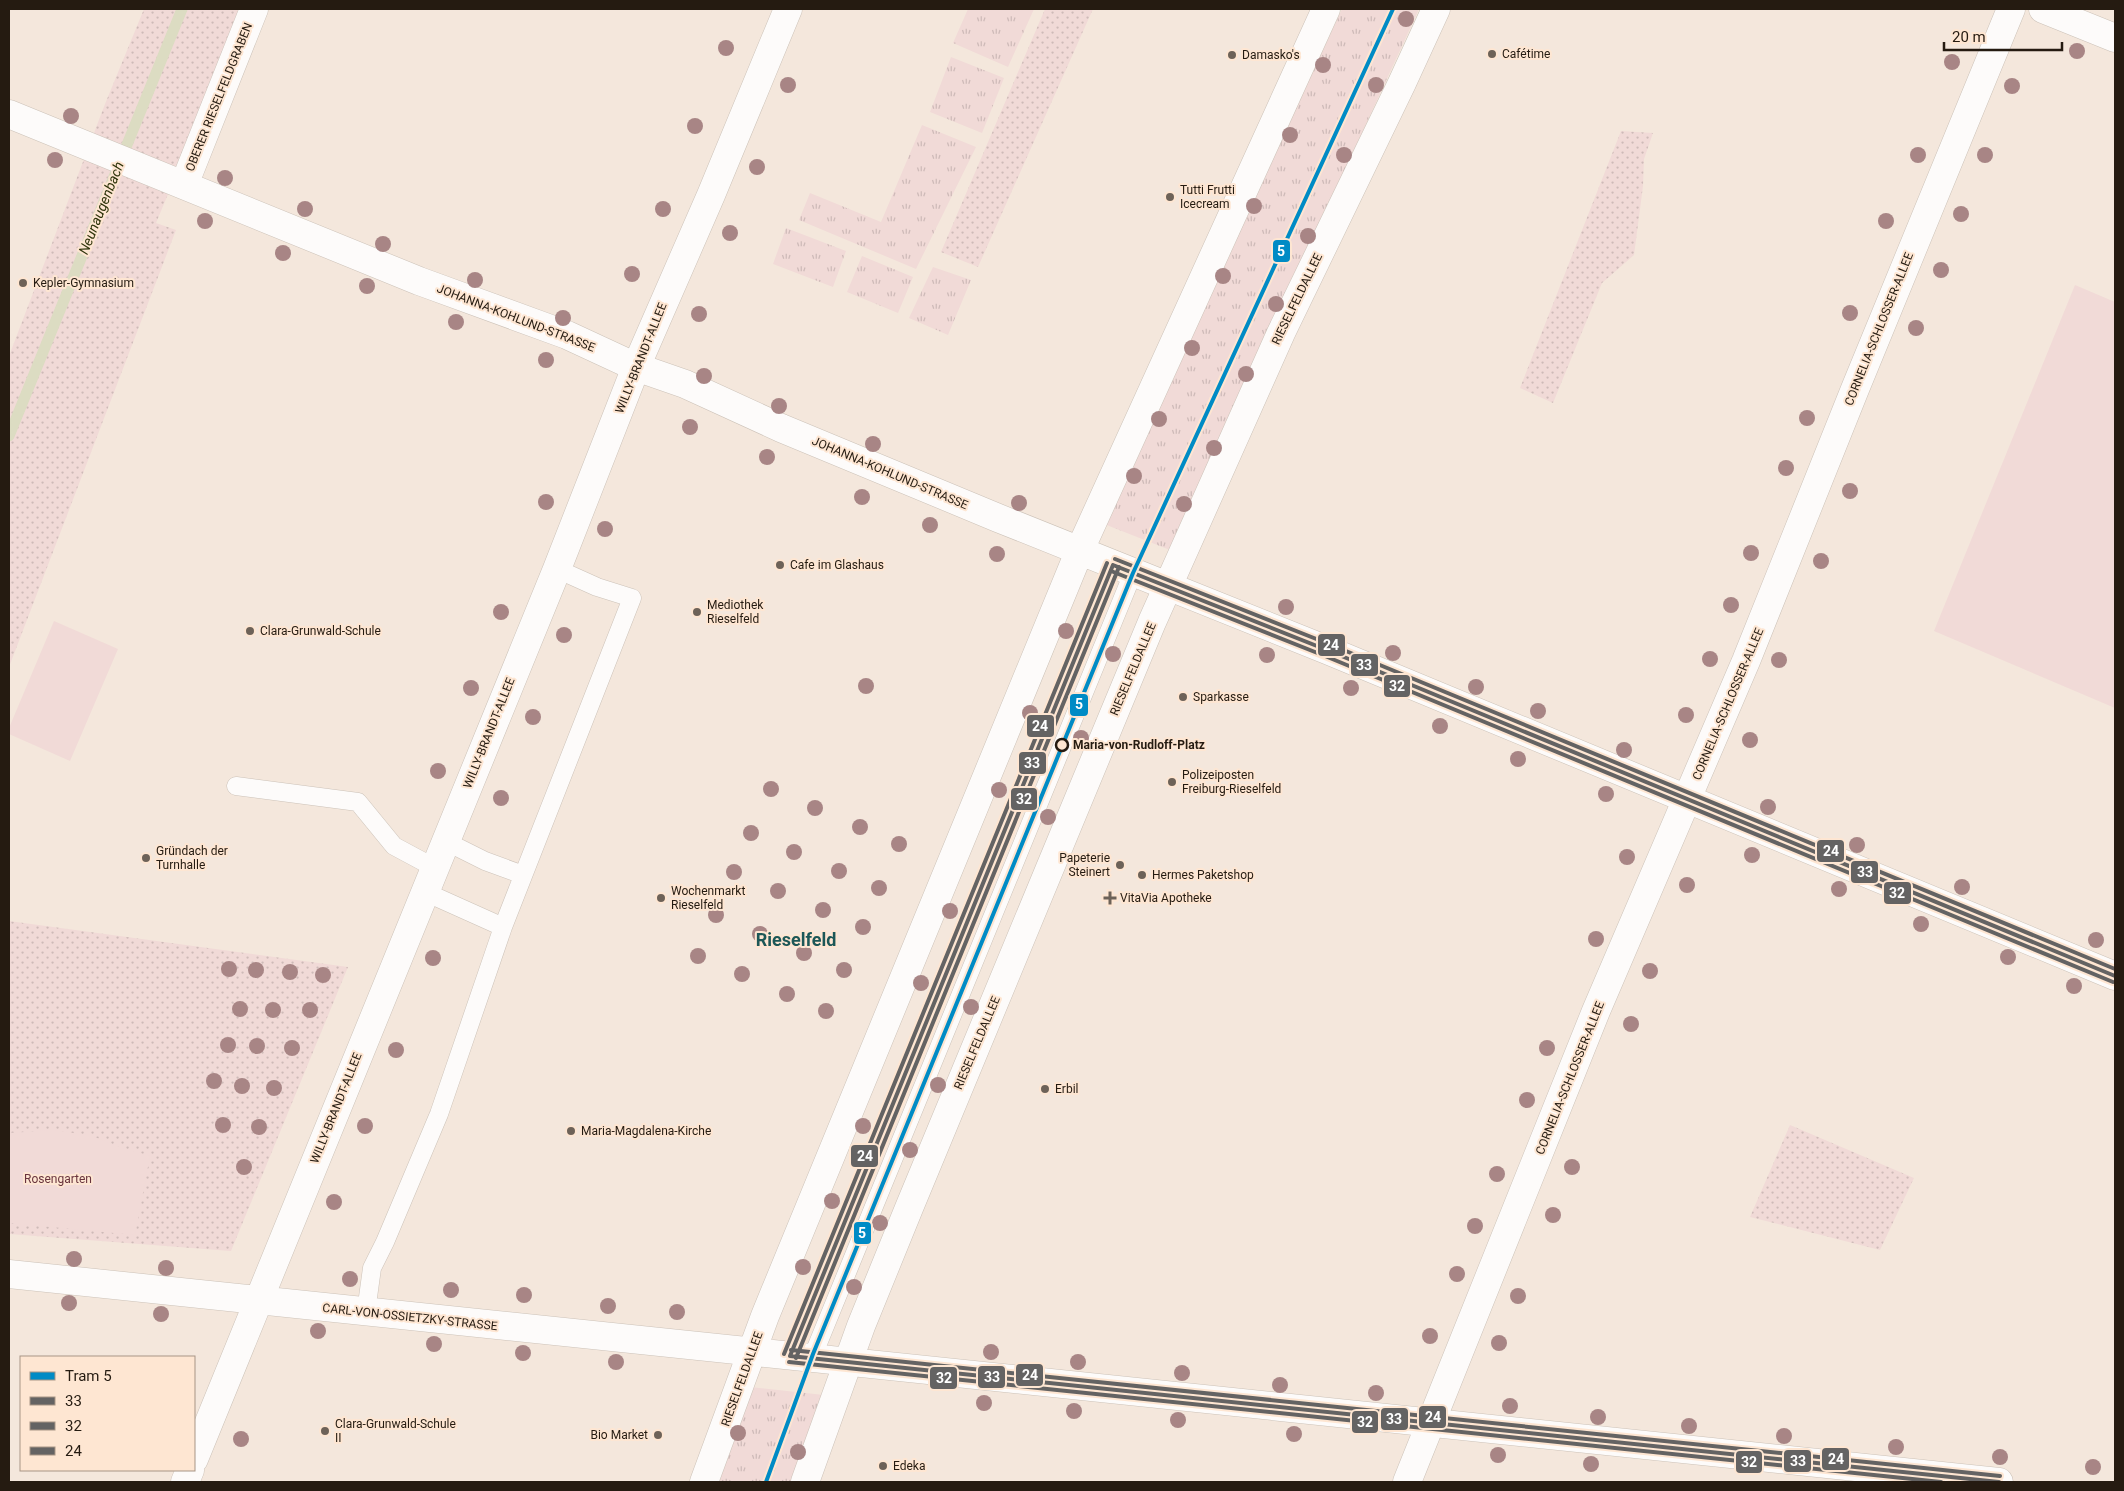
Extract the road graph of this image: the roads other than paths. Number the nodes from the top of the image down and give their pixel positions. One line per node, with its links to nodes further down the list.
1 (254, 9): 9 (street, OBERER RIESELFELDGRABEN)
2 (788, 9): 10 (street, WILLY-BRANDT-ALLEE)
3 (1326, 9): 11 (street, RIESELFELDALLEE)
4 (1436, 9): 14 (street, RIESELFELDALLEE)
5 (2012, 9): 16 (street, CORNELIA-SCHLOSSER-ALLEE)
6 (2043, 9): 7 (street)
7 (2115, 38)
8 (9, 114): 9 (street, JOHANNA-KOHLUND-STRASSE)
9 (179, 183): 10 (street, JOHANNA-KOHLUND-STRASSE)
10 (636, 367): 11 (street, JOHANNA-KOHLUND-STRASSE); 12 (street, WILLY-BRANDT-ALLEE)
11 (1079, 552): 13 (street, JOHANNA-KOHLUND-STRASSE); 25 (street, RIESELFELDALLEE)
12 (557, 568): 17 (street, WILLY-BRANDT-ALLEE); 18 (lane)
13 (1123, 569): 14 (street, JOHANNA-KOHLUND-STRASSE); 26 (lane)
14 (1168, 586): 16 (street, JOHANNA-KOHLUND-STRASSE); 27 (street, RIESELFELDALLEE)
15 (236, 786): 19 (lane)
16 (1688, 799): 21 (street, JOHANNA-KOHLUND-STRASSE); 28 (street, CORNELIA-SCHLOSSER-ALLEE)
17 (445, 841): 18 (lane); 19 (street, WILLY-BRANDT-ALLEE)
18 (523, 876): 20 (lane)
19 (430, 880): 20 (lane); 23 (street, WILLY-BRANDT-ALLEE)
20 (503, 926): 24 (lane)
21 (2115, 976)
22 (9, 1274): 23 (street, CARL-VON-OSSIETZKY-STRASSE)
23 (257, 1301): 24 (street, CARL-VON-OSSIETZKY-STRASSE); 29 (street, WILLY-BRANDT-ALLEE)
24 (366, 1312): 25 (street, CARL-VON-OSSIETZKY-STRASSE)
25 (752, 1352): 26 (street, CARL-VON-OSSIETZKY-STRASSE); 30 (street, RIESELFELDALLEE)
26 (801, 1357): 27 (street, CARL-VON-OSSIETZKY-STRASSE)
27 (849, 1361): 28 (street, CARL-VON-OSSIETZKY-STRASSE); 31 (street, RIESELFELDALLEE)
28 (1431, 1423): 32 (street, CORNELIA-SCHLOSSER-ALLEE); 33 (street, CARL-VON-OSSIETZKY-STRASSE)
29 (195, 1456)
30 (704, 1482)
31 (805, 1482)
32 (1407, 1482)
33 (1999, 1482)

